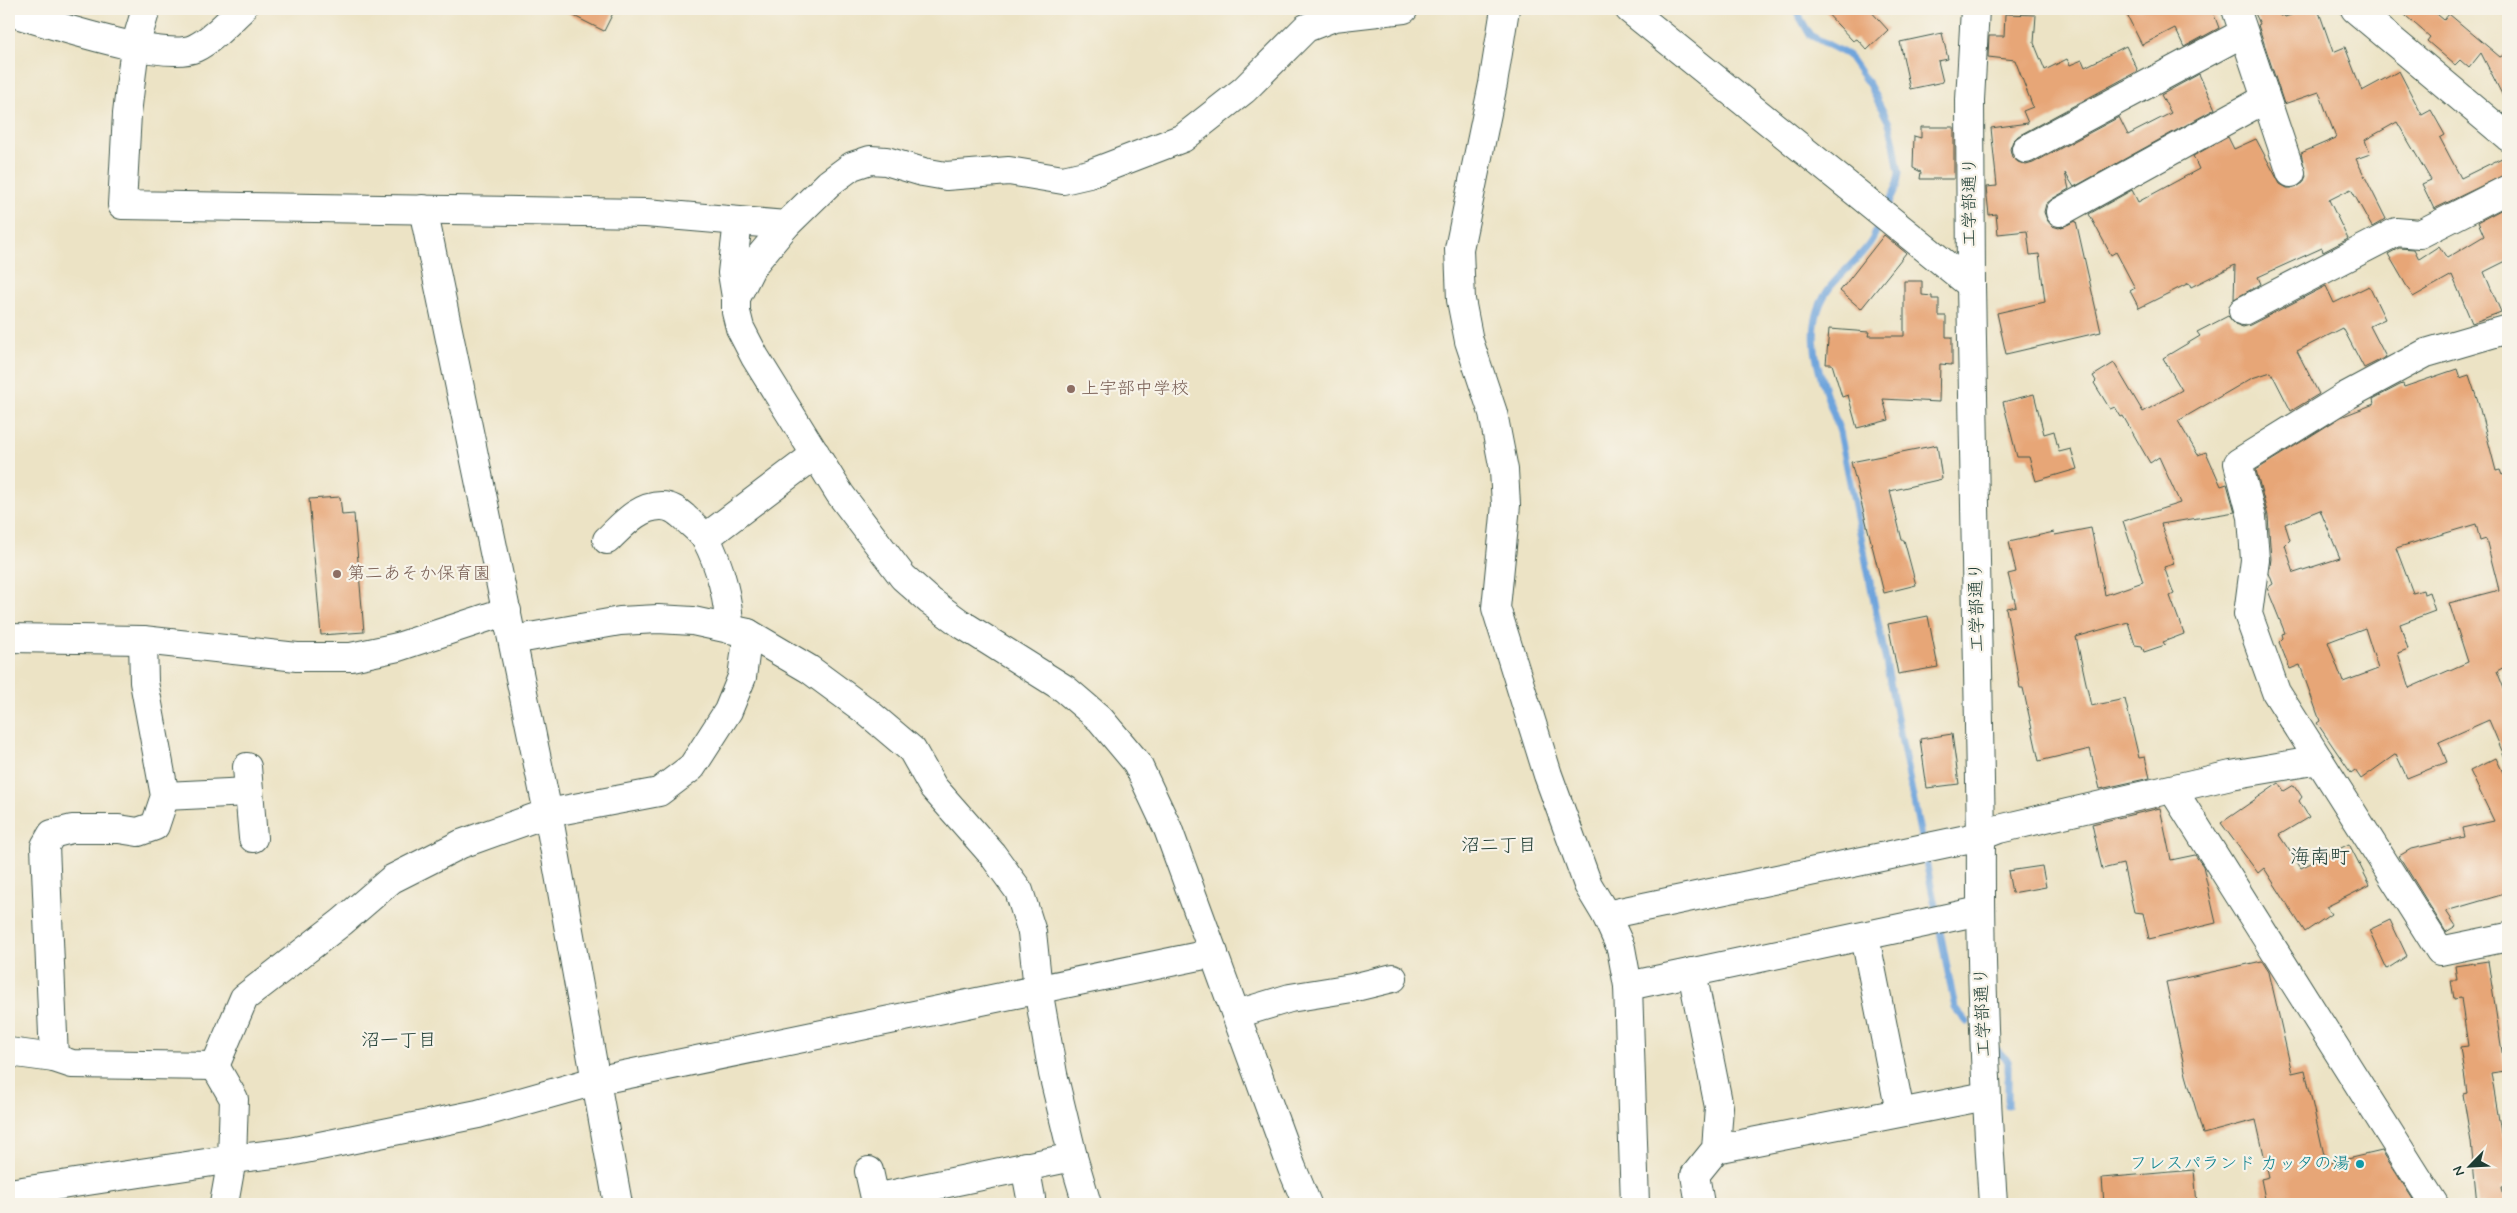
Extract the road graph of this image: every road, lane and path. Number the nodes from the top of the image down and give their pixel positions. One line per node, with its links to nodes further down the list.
1 (146, 9): 10 (street)
2 (242, 9): 10 (street)
3 (1404, 9): 19 (street)
4 (1505, 9): 39 (street)
5 (1629, 9): 20 (street)
6 (1975, 9): 20 (street, 工学部通り)
7 (2355, 9): 12 (street)
8 (9, 12): 10 (street)
9 (2239, 21): 11 (street); 13 (street)
10 (135, 46): 16 (street)
11 (2265, 99): 14 (street); 17 (street)
12 (2508, 137)
13 (2026, 149)
14 (2291, 173)
15 (2508, 189): 22 (street)
16 (423, 210): 18 (street); 27 (street)
17 (2060, 212)
18 (738, 221): 19 (street); 21 (street)
19 (786, 225): 21 (street)
20 (1971, 285): 36 (street, 工学部通り)
21 (736, 298): 24 (street)
22 (2243, 311)
23 (2508, 329): 32 (street)
24 (816, 454): 25 (street); 42 (street)
25 (705, 538): 26 (street); 28 (street)
26 (607, 540)
27 (507, 610): 30 (street); 31 (street)
28 (738, 631): 31 (street); 35 (street); 46 (street)
29 (9, 638): 30 (street)
30 (143, 640): 34 (street)
31 (513, 640): 35 (street)
32 (2319, 760): 33 (street); 41 (street)
33 (2173, 790): 36 (street); 69 (street)
34 (165, 796): 37 (street); 49 (street)
35 (548, 813): 50 (street); 51 (street)
36 (1981, 836): 38 (street, 工学部通り); 39 (street)
37 (253, 838)
38 (1980, 911): 40 (street); 52 (street, 工学部通り)
39 (1606, 915): 45 (street)
40 (1865, 937): 43 (street); 53 (street)
41 (2508, 937)
42 (1214, 953): 46 (street); 47 (street)
43 (1692, 972): 45 (street); 54 (street)
44 (1393, 978): 47 (street)
45 (1628, 986): 66 (street)
46 (1038, 989): 51 (street); 55 (street)
47 (1237, 1014): 65 (street)
48 (9, 1052): 49 (street)
49 (54, 1058): 50 (street)
50 (215, 1066): 56 (street)
51 (595, 1081): 56 (street); 63 (street)
52 (1986, 1096): 53 (street); 68 (street, 工学部通り)
53 (1900, 1112): 54 (street)
54 (1716, 1149): 67 (street)
55 (1073, 1157): 57 (street); 64 (street)
56 (232, 1159): 59 (street); 62 (street)
57 (1026, 1166): 60 (street); 61 (street)
58 (869, 1171): 60 (street)
59 (9, 1193)
60 (929, 1196)
61 (1030, 1198)
62 (224, 1204)
63 (618, 1204)
64 (1088, 1204)
65 (1307, 1204)
66 (1635, 1204)
67 (1700, 1204)
68 (1993, 1204)
69 (2434, 1204)

